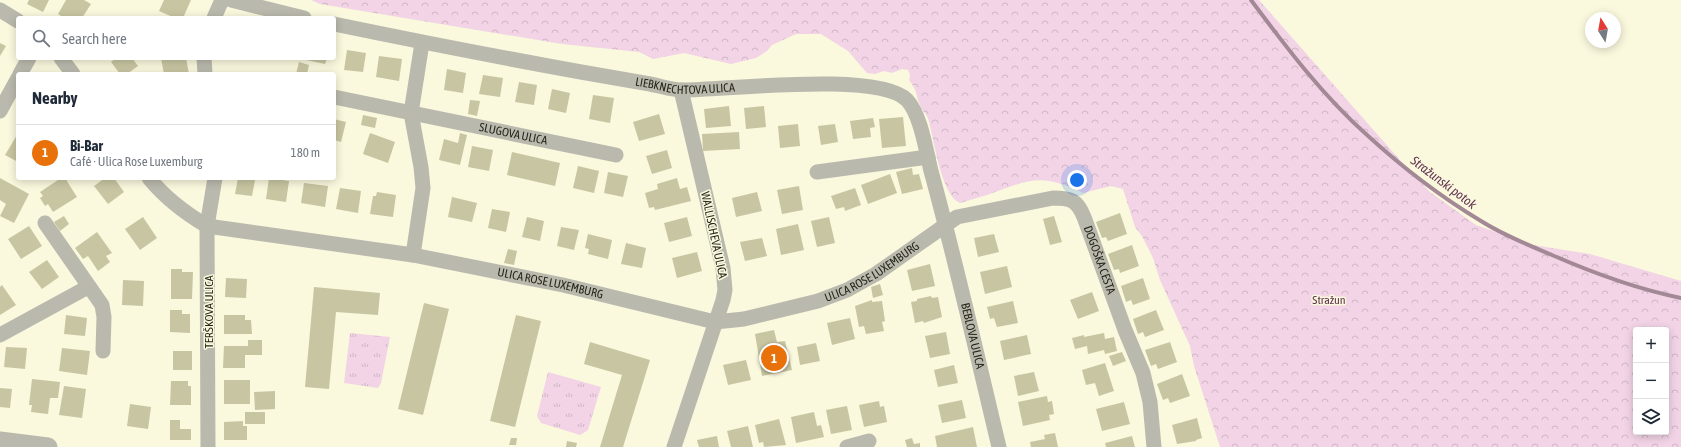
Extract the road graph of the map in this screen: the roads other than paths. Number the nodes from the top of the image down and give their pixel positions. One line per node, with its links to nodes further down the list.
1 (222, 0): 4 (street)
2 (231, 0): 5 (street)
3 (0, 10): 6 (street)
4 (215, 16)
5 (296, 16)
6 (16, 20)
7 (336, 24): 8 (street, LIEBKNECHTOVA ULICA)
8 (422, 43): 16 (street, LIEBKNECHTOVA ULICA); 19 (street)
9 (28, 60): 12 (street)
10 (62, 60): 13 (street)
11 (204, 60): 14 (street)
12 (21, 72)
13 (72, 72)
14 (205, 72)
15 (16, 82): 18 (street)
16 (681, 90): 21 (street, LIEBKNECHTOVA ULICA); 30 (street, WALLISCHEVA ULICA)
17 (336, 97): 19 (street, SLUGOVA ULICA)
18 (0, 111)
19 (411, 113): 20 (street, SLUGOVA ULICA); 28 (street)
20 (616, 155)
21 (928, 157): 22 (street); 26 (street, LIEBKNECHTOVA ULICA)
22 (817, 172)
23 (151, 180): 27 (street, ULICA ROSE LUXEMBURG)
24 (215, 180): 27 (street, TERŠKOVA ULICA)
25 (46, 223): 29 (street)
26 (946, 224): 30 (street, ULICA ROSE LUXEMBURG); 39 (street, BEBLOVA ULICA); 40 (street, DOGOŠKA CESTA)
27 (208, 226): 28 (street, ULICA ROSE LUXEMBURG); 36 (street, TERŠKOVA ULICA)
28 (413, 255): 30 (street, ULICA ROSE LUXEMBURG)
29 (88, 287): 31 (street); 32 (street)
30 (715, 322): 37 (street, WALLISCHEVA ULICA)
31 (0, 335)
32 (103, 351)
33 (0, 441): 35 (street)
34 (869, 441): 38 (street)
35 (48, 447)
36 (208, 447)
37 (674, 447)
38 (847, 447)
39 (999, 447)
40 (1154, 447)

